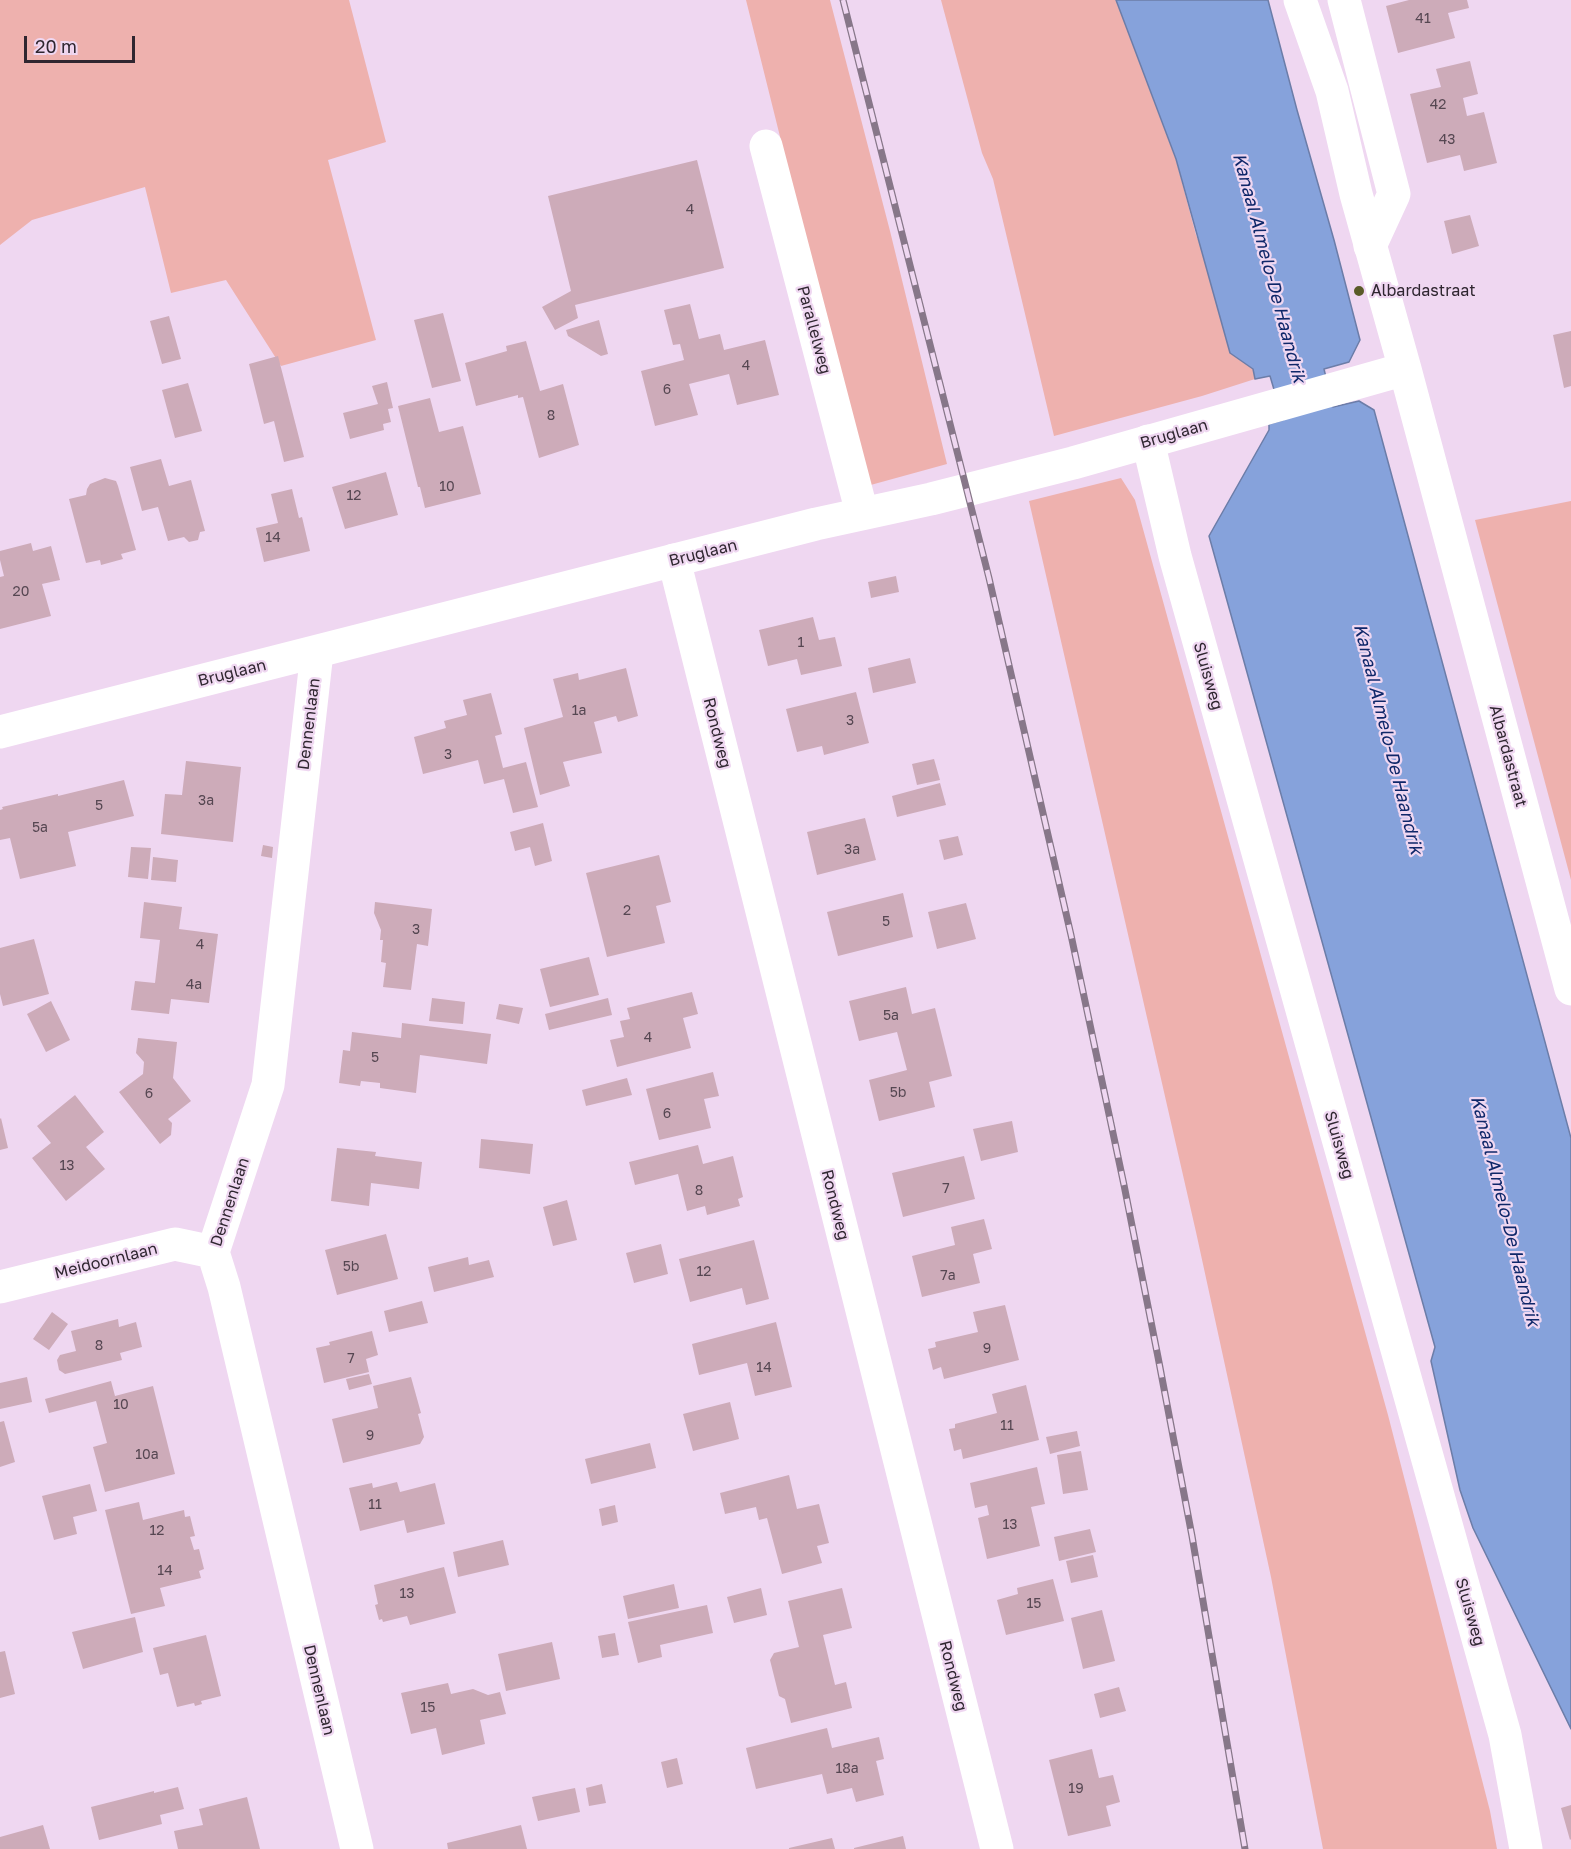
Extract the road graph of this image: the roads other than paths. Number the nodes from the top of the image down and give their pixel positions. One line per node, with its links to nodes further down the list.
1 (1300, 0): 4 (street, Albardastraat)
2 (1344, 0): 4 (street)
3 (766, 146): 7 (street, Parallelweg)
4 (1370, 246): 5 (street, Albardastraat)
5 (1405, 369): 6 (street, Bruglaan); 11 (street, Albardastraat)
6 (1148, 441): 7 (street, Bruglaan); 16 (street, Sluisweg)
7 (862, 513): 8 (street, Bruglaan)
8 (674, 560): 9 (street, Bruglaan); 15 (street, Rondweg)
9 (317, 652): 10 (street, Bruglaan); 12 (street, Dennenlaan)
10 (0, 732)
11 (1571, 989)
12 (213, 1252): 13 (street, Meidoornlaan); 14 (street, Dennenlaan)
13 (0, 1287)
14 (357, 1849)
15 (997, 1849)
16 (1526, 1849)

